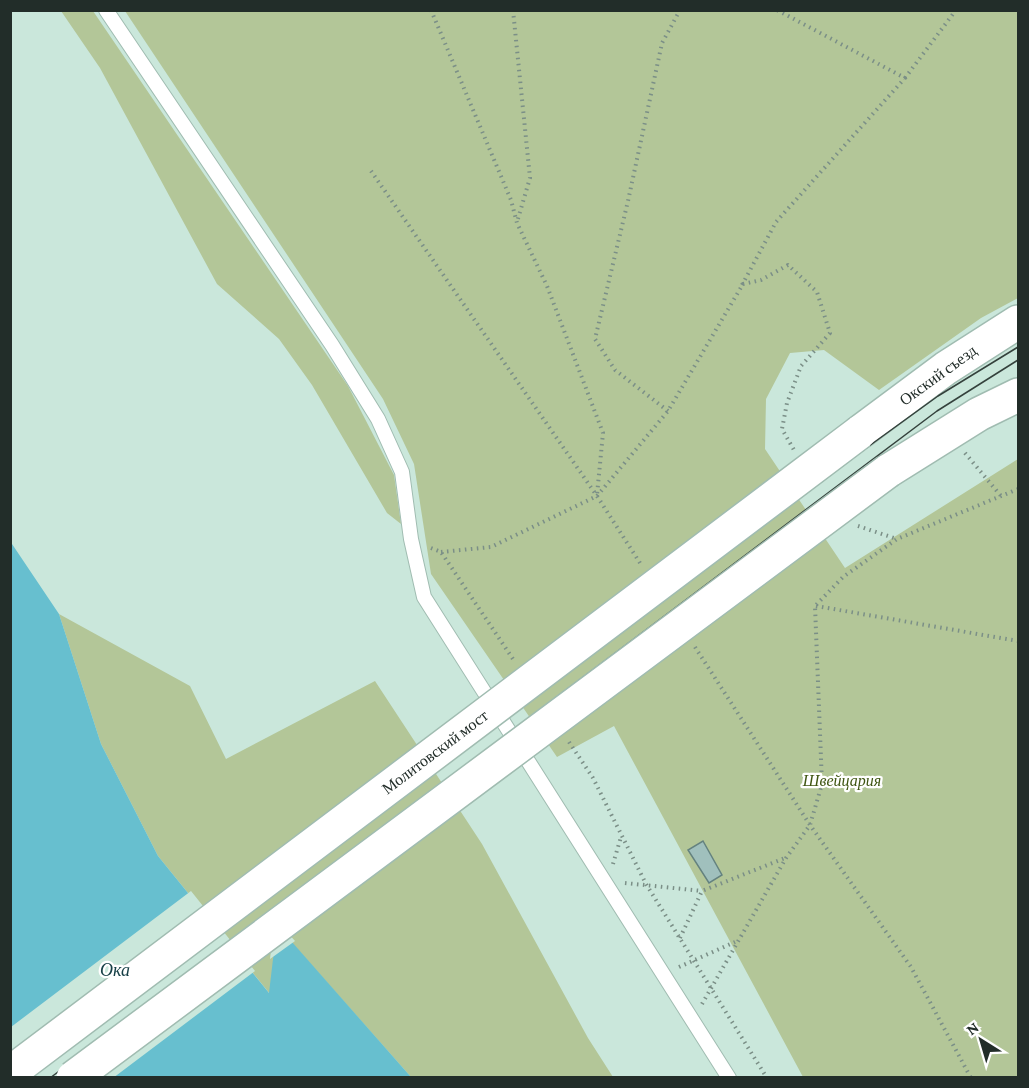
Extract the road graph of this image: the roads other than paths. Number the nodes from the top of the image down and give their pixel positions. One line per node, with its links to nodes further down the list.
1 (106, 10): 7 (lane)
2 (1018, 322): 4 (main road, Окский съезд)
3 (1018, 395): 6 (main road, bridge)
4 (860, 432): 5 (main road, Молитовский мост, bridge)
5 (10, 1073)
6 (73, 1077)
7 (729, 1077)

